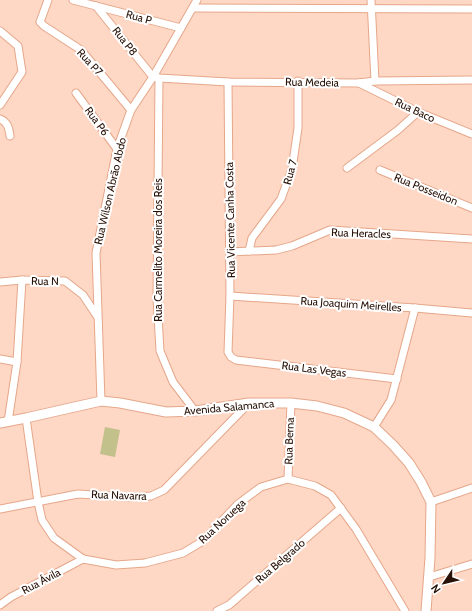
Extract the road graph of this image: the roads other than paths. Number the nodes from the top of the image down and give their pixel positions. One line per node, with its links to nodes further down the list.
1 (48, 0): 19 (street, Rua P7)
2 (73, 0): 5 (street, Rua P)
3 (197, 0): 6 (street, Rua Wilson Abrão Abdo)
4 (371, 0): 7 (street)
5 (96, 6): 9 (street, Rua P); 11 (street, Rua P8)
6 (193, 8): 7 (street); 9 (street, Rua Wilson Abrão Abdo)
7 (372, 8): 8 (street); 14 (street)
8 (472, 9)
9 (181, 28): 11 (street, Rua Wilson Abrão Abdo)
10 (0, 31): 18 (street)
11 (156, 78): 15 (street, Rua Medeia); 19 (street, Rua Wilson Abrão Abdo); 44 (street, Rua Carmelito Moreira dos Reis)
12 (472, 80): 14 (street, Rua Medeia)
13 (298, 81): 15 (street, Rua Medeia); 16 (street, Rua Medeia); 29 (street, Rua 7)
14 (375, 81): 16 (street, Rua Medeia)
15 (228, 82): 30 (street, Rua Vicente Canha Costa)
16 (358, 83): 20 (street, Rua Baco)
17 (76, 93): 24 (street, Rua P6)
18 (0, 105)
19 (131, 110): 24 (street, Rua Wilson Abrão Abdo)
20 (418, 112): 22 (street, Rua Baco); 25 (street)
21 (0, 119): 23 (street)
22 (472, 134)
23 (10, 136)
24 (117, 149): 36 (street, Rua Wilson Abrão Abdo)
25 (347, 168)
26 (380, 170): 27 (street, Rua Posseidon)
27 (472, 208)
28 (472, 239): 29 (street, Rua Heracles)
29 (249, 251): 30 (street, Rua Heracles)
30 (230, 252): 33 (street, Rua Vicente Canha Costa)
31 (22, 280): 32 (street, Rua N); 36 (street, Rua N); 39 (street)
32 (0, 282)
33 (230, 296): 34 (street, Rua Joaquim Meirelles); 37 (street, Rua Vicente Canha Costa)
34 (414, 308): 35 (street, Rua Joaquim Meirelles); 40 (street)
35 (472, 313)
36 (97, 316): 41 (street, Rua Wilson Abrão Abdo)
37 (231, 357): 40 (street, Rua Las Vegas)
38 (0, 359): 39 (street)
39 (17, 362): 46 (street)
40 (397, 379): 47 (street)
41 (101, 401): 44 (street, Avenida Salamanca); 45 (street, Avenida Salamanca)
42 (249, 403): 43 (street, Avenida Salamanca); 44 (street, Avenida Salamanca); 50 (street, Rua Navarra)
43 (291, 403): 47 (street, Avenida Salamanca); 48 (street, Rua Berna)
44 (196, 411)
45 (26, 418): 46 (street, Avenida Salamanca); 50 (street, Rua Noruega)
46 (4, 422)
47 (374, 428): 51 (street, Avenida Salamanca)
48 (288, 479): 52 (street); 54 (street, Rua Noruega)
49 (472, 488): 51 (street)
50 (38, 502): 53 (street, Rua Navarra); 54 (street, Rua Noruega)
51 (431, 502): 56 (street, Avenida Salamanca)
52 (341, 508): 58 (street, Rua Belgrado); 59 (street)
53 (0, 509)
54 (83, 559): 57 (street, Rua Ávila)
55 (472, 564): 56 (street)
56 (429, 577): 60 (street, Avenida Salamanca)
57 (0, 605)
58 (217, 611)
59 (405, 611)
60 (426, 611)

